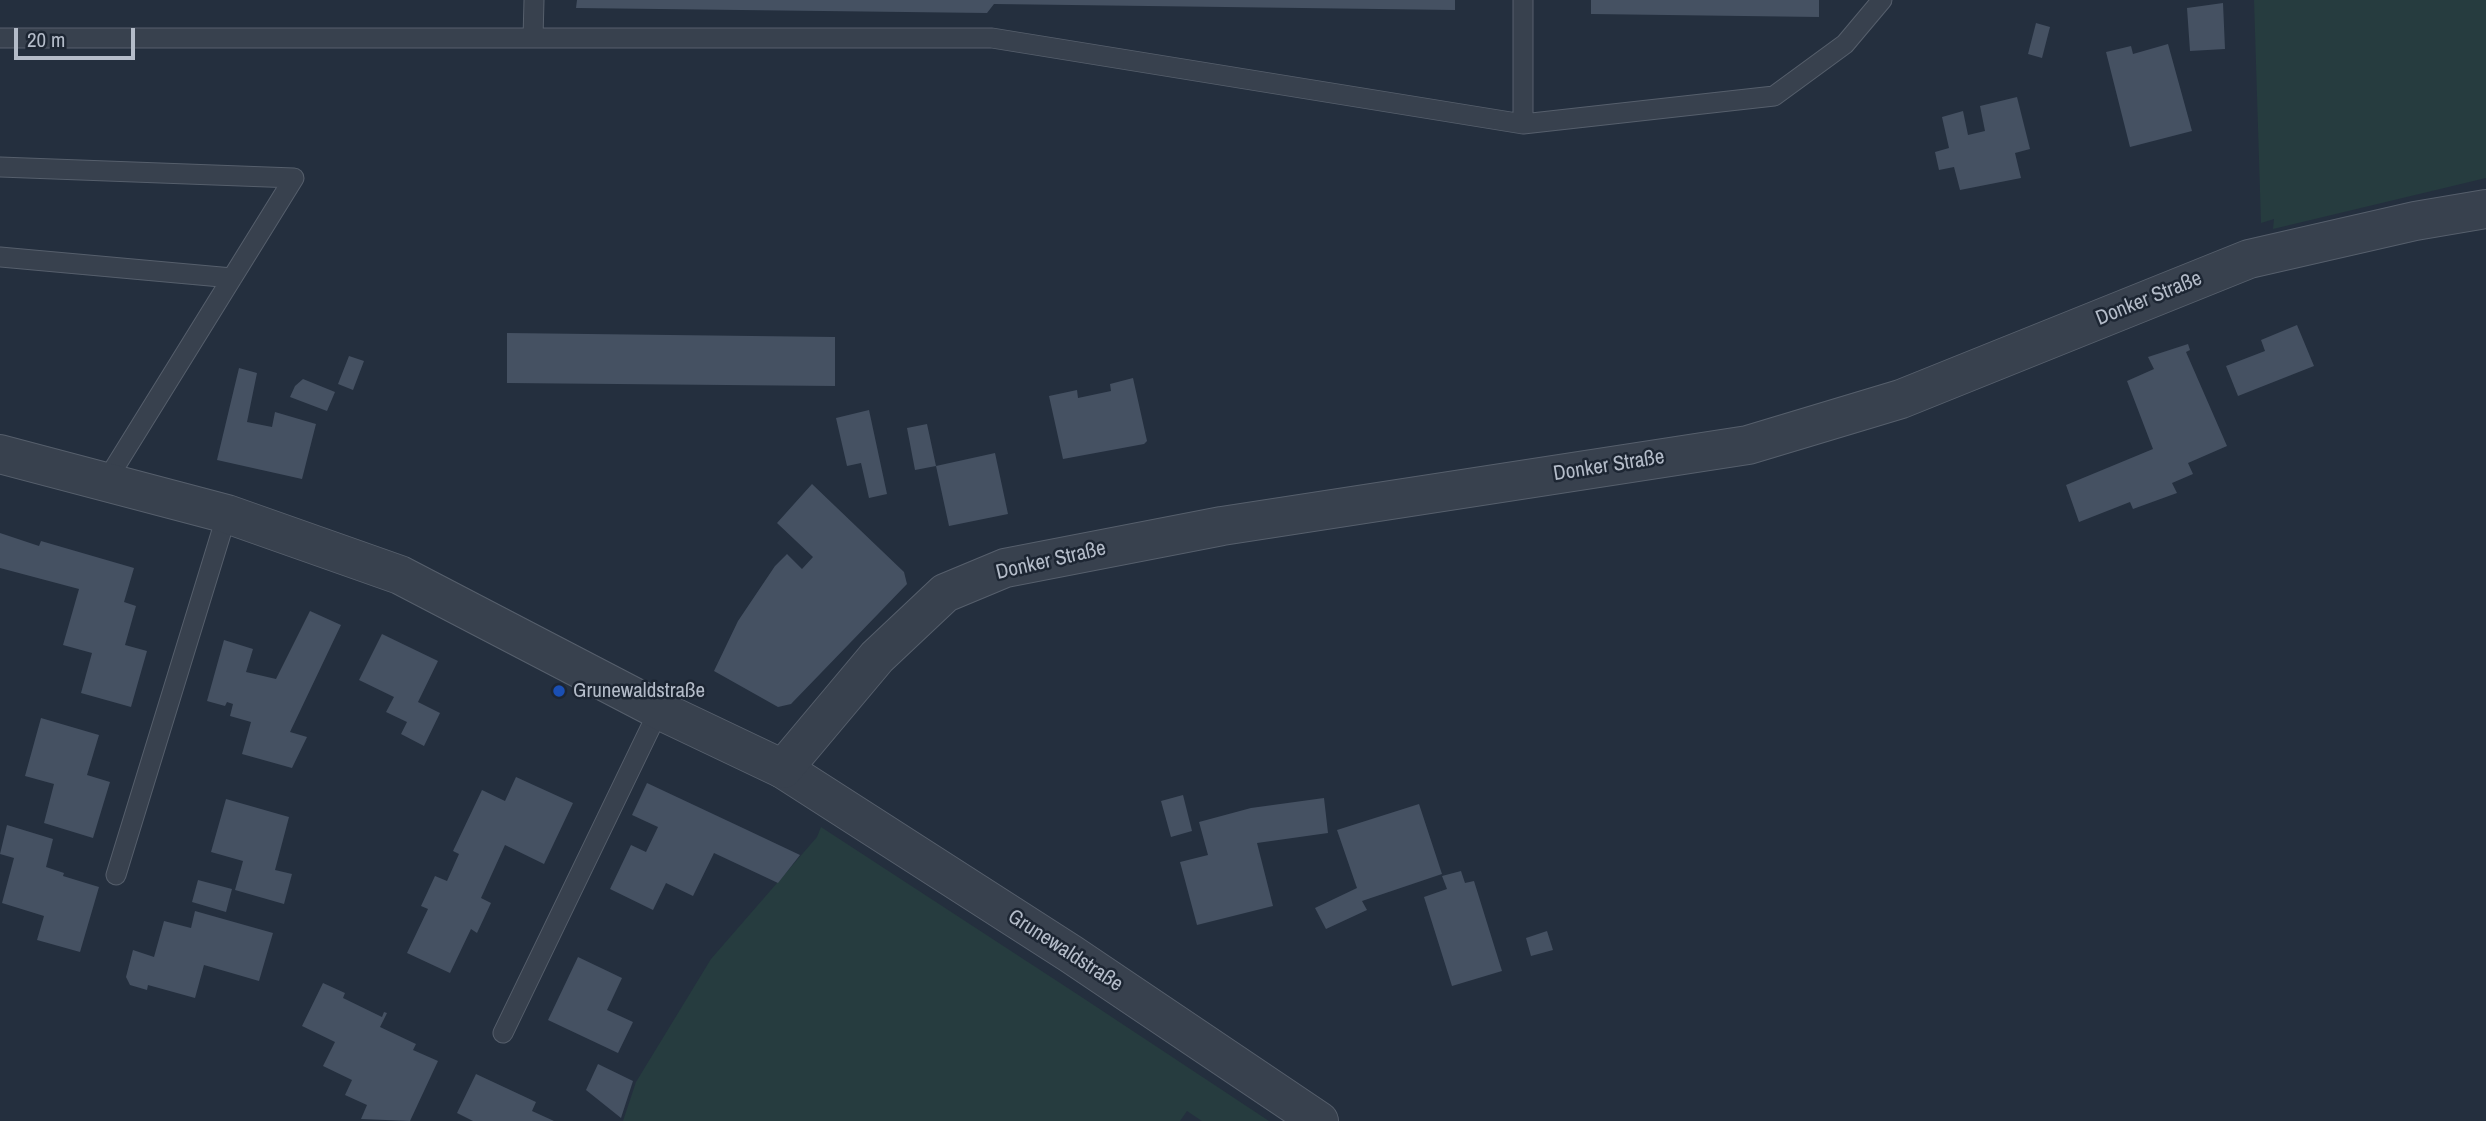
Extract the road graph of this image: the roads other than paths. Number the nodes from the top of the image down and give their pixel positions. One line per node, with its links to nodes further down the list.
1 (534, 0): 5 (lane)
2 (1523, 0): 6 (lane)
3 (1882, 0): 6 (lane)
4 (0, 38): 5 (lane)
5 (533, 38): 6 (lane)
6 (1523, 124)
7 (0, 167): 10 (lane)
8 (2486, 209): 15 (street, Donker Straße)
9 (0, 257): 10 (lane)
10 (232, 278): 12 (lane)
11 (0, 454): 12 (street, Grunewaldstraße)
12 (105, 483): 13 (street, Grunewaldstraße)
13 (228, 514): 14 (street, Grunewaldstraße); 16 (lane)
14 (659, 710): 15 (street, Grunewaldstraße); 17 (lane)
15 (783, 769): 18 (street, Grunewaldstraße)
16 (116, 875)
17 (503, 1034)
18 (1319, 1121)

